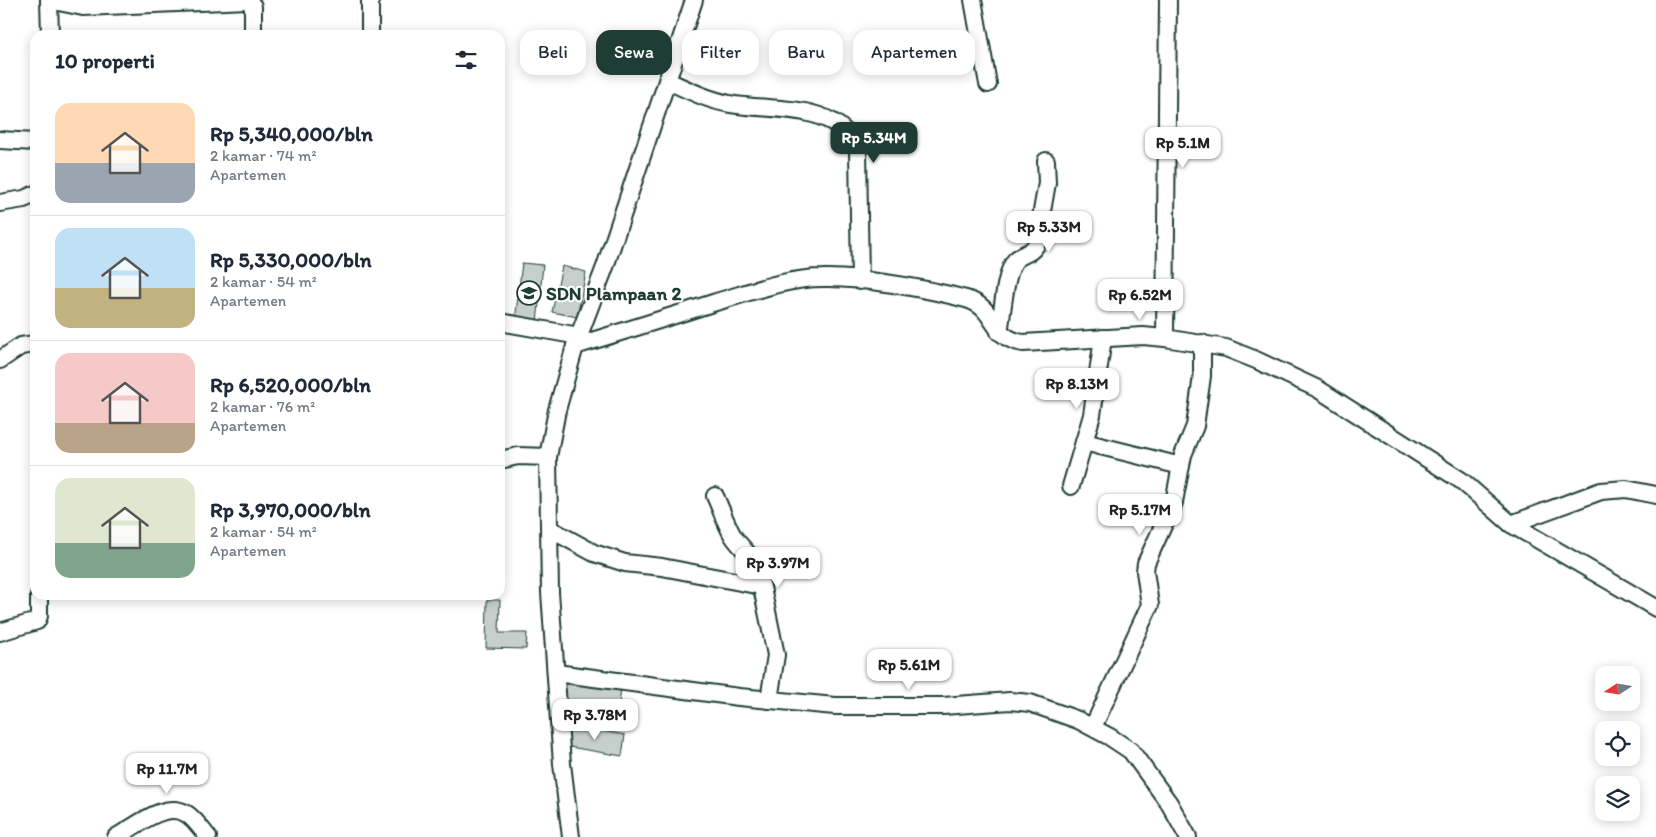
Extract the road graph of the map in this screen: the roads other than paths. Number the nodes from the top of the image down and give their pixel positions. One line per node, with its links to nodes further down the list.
1 (49, 0): 6 (street); 7 (street)
2 (370, 0): 8 (street)
3 (694, 0): 9 (street)
4 (973, 0): 10 (street)
5 (1168, 0): 20 (street)
6 (50, 30)
7 (253, 30)
8 (370, 30)
9 (668, 81): 16 (street); 21 (street)
10 (988, 84)
11 (0, 140): 12 (street)
12 (30, 142)
13 (1046, 161): 18 (street)
14 (30, 197): 15 (street)
15 (0, 203)
16 (860, 281): 18 (street); 21 (street)
17 (505, 323): 21 (street)
18 (999, 332): 19 (street)
19 (1103, 338): 20 (street); 25 (street)
20 (1165, 338): 22 (street)
21 (577, 341): 26 (street)
22 (1202, 343): 28 (street); 32 (street)
23 (30, 345): 24 (street)
24 (0, 360)
25 (1084, 442): 28 (street); 29 (street)
26 (548, 457): 27 (street); 33 (street)
27 (505, 459)
28 (1181, 466): 40 (street)
29 (1070, 486)
30 (1656, 495): 32 (street)
31 (715, 496): 34 (street)
32 (1511, 524): 36 (street)
33 (550, 529): 34 (street); 38 (street)
34 (761, 586): 39 (street)
35 (39, 600): 37 (street)
36 (1656, 608)
37 (0, 632)
38 (556, 673): 39 (street); 43 (street)
39 (770, 700): 40 (street)
40 (1092, 727): 44 (street)
41 (116, 837): 42 (street)
42 (208, 837)
43 (571, 837)
44 (1188, 837)

